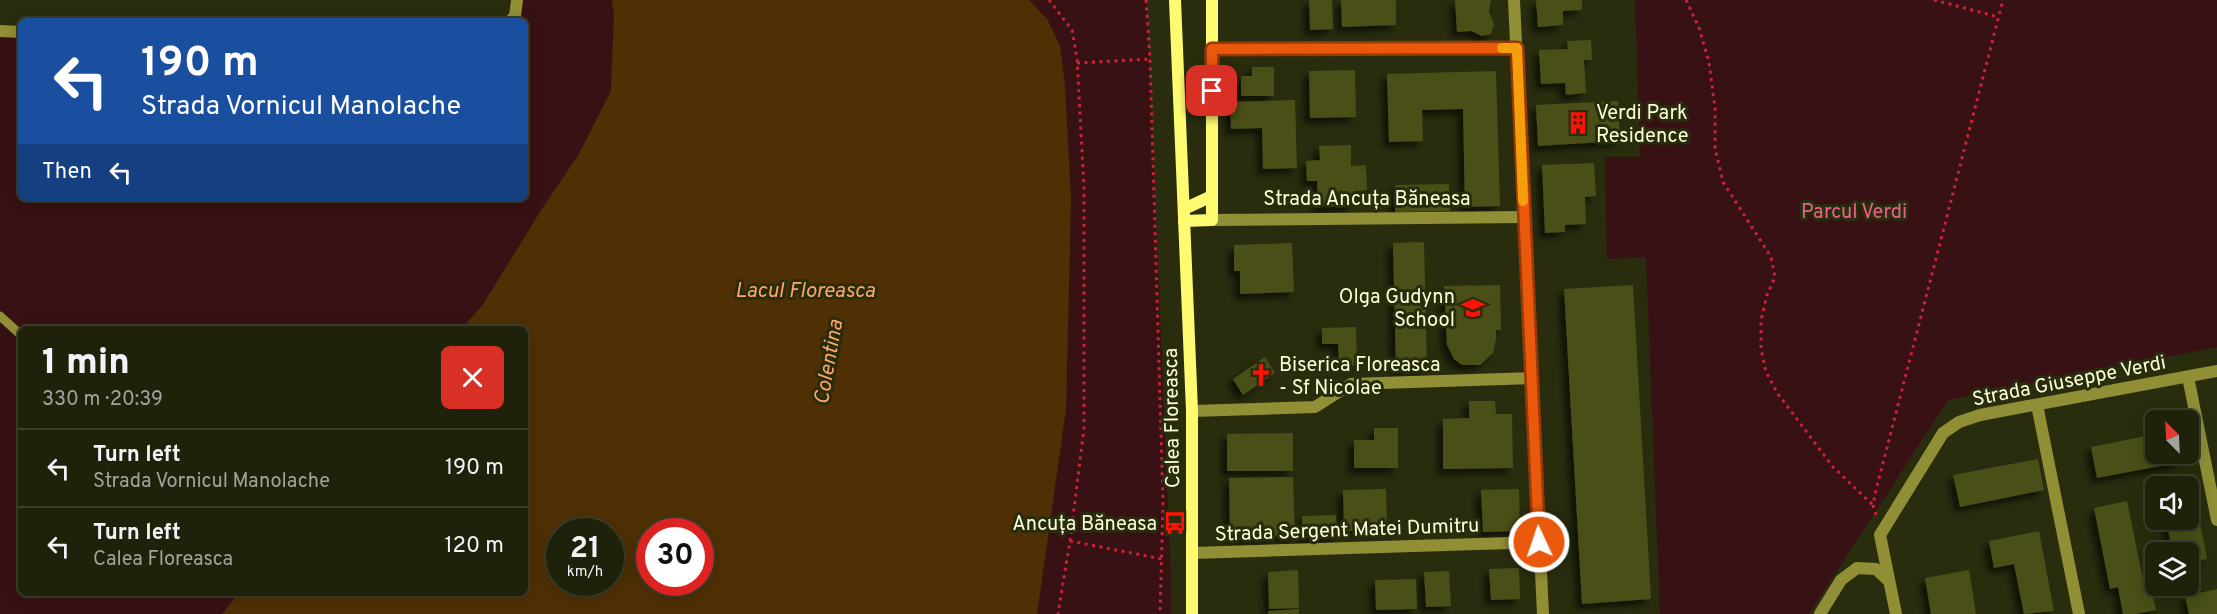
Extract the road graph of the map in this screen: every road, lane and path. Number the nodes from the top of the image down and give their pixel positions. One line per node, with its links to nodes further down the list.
1 (517, 0): 11 (street)
2 (1049, 0): 17 (path)
3 (1146, 0): 16 (path)
4 (1174, 0): 19 (main road, Calea Floreasca)
5 (1212, 0): 15 (main road)
6 (1515, 0): 14 (street)
7 (1686, 0): 10 (path)
8 (1934, 0): 10 (path)
9 (2003, 0): 10 (path)
10 (1999, 16)
11 (513, 18)
12 (0, 31): 13 (street)
13 (18, 32)
14 (1517, 48): 15 (street); 20 (street)
15 (1212, 49): 18 (main road)
16 (1150, 58): 17 (path); 33 (path)
17 (1077, 63): 30 (path)
18 (1212, 196): 19 (main road); 21 (main road)
19 (1184, 215): 21 (main road); 28 (main road, Calea Floreasca)
20 (1523, 217): 21 (street, Strada Ancuța Băneasa); 26 (street)
21 (1212, 220)
22 (0, 316): 23 (lane)
23 (18, 332)
24 (2217, 371): 25 (street, Strada Giuseppe Verdi)
25 (2188, 377): 27 (street, Strada Giuseppe Verdi); 29 (street)
26 (1531, 378): 28 (street); 31 (street)
27 (2037, 405): 34 (street, Strada Giuseppe Verdi); 41 (street)
28 (1192, 411): 32 (main road, Calea Floreasca)
29 (2217, 520)
30 (1070, 541): 33 (path); 35 (path)
31 (1539, 542): 32 (street, Strada Sergent Matei Dumitru); 38 (street)
32 (1192, 553): 37 (main road, Calea Floreasca)
33 (1162, 559): 36 (path)
34 (1889, 581): 39 (street); 40 (street)
35 (1058, 614)
36 (1160, 614)
37 (1192, 614)
38 (1543, 614)
39 (1820, 614)
40 (1896, 614)
41 (2079, 614)

